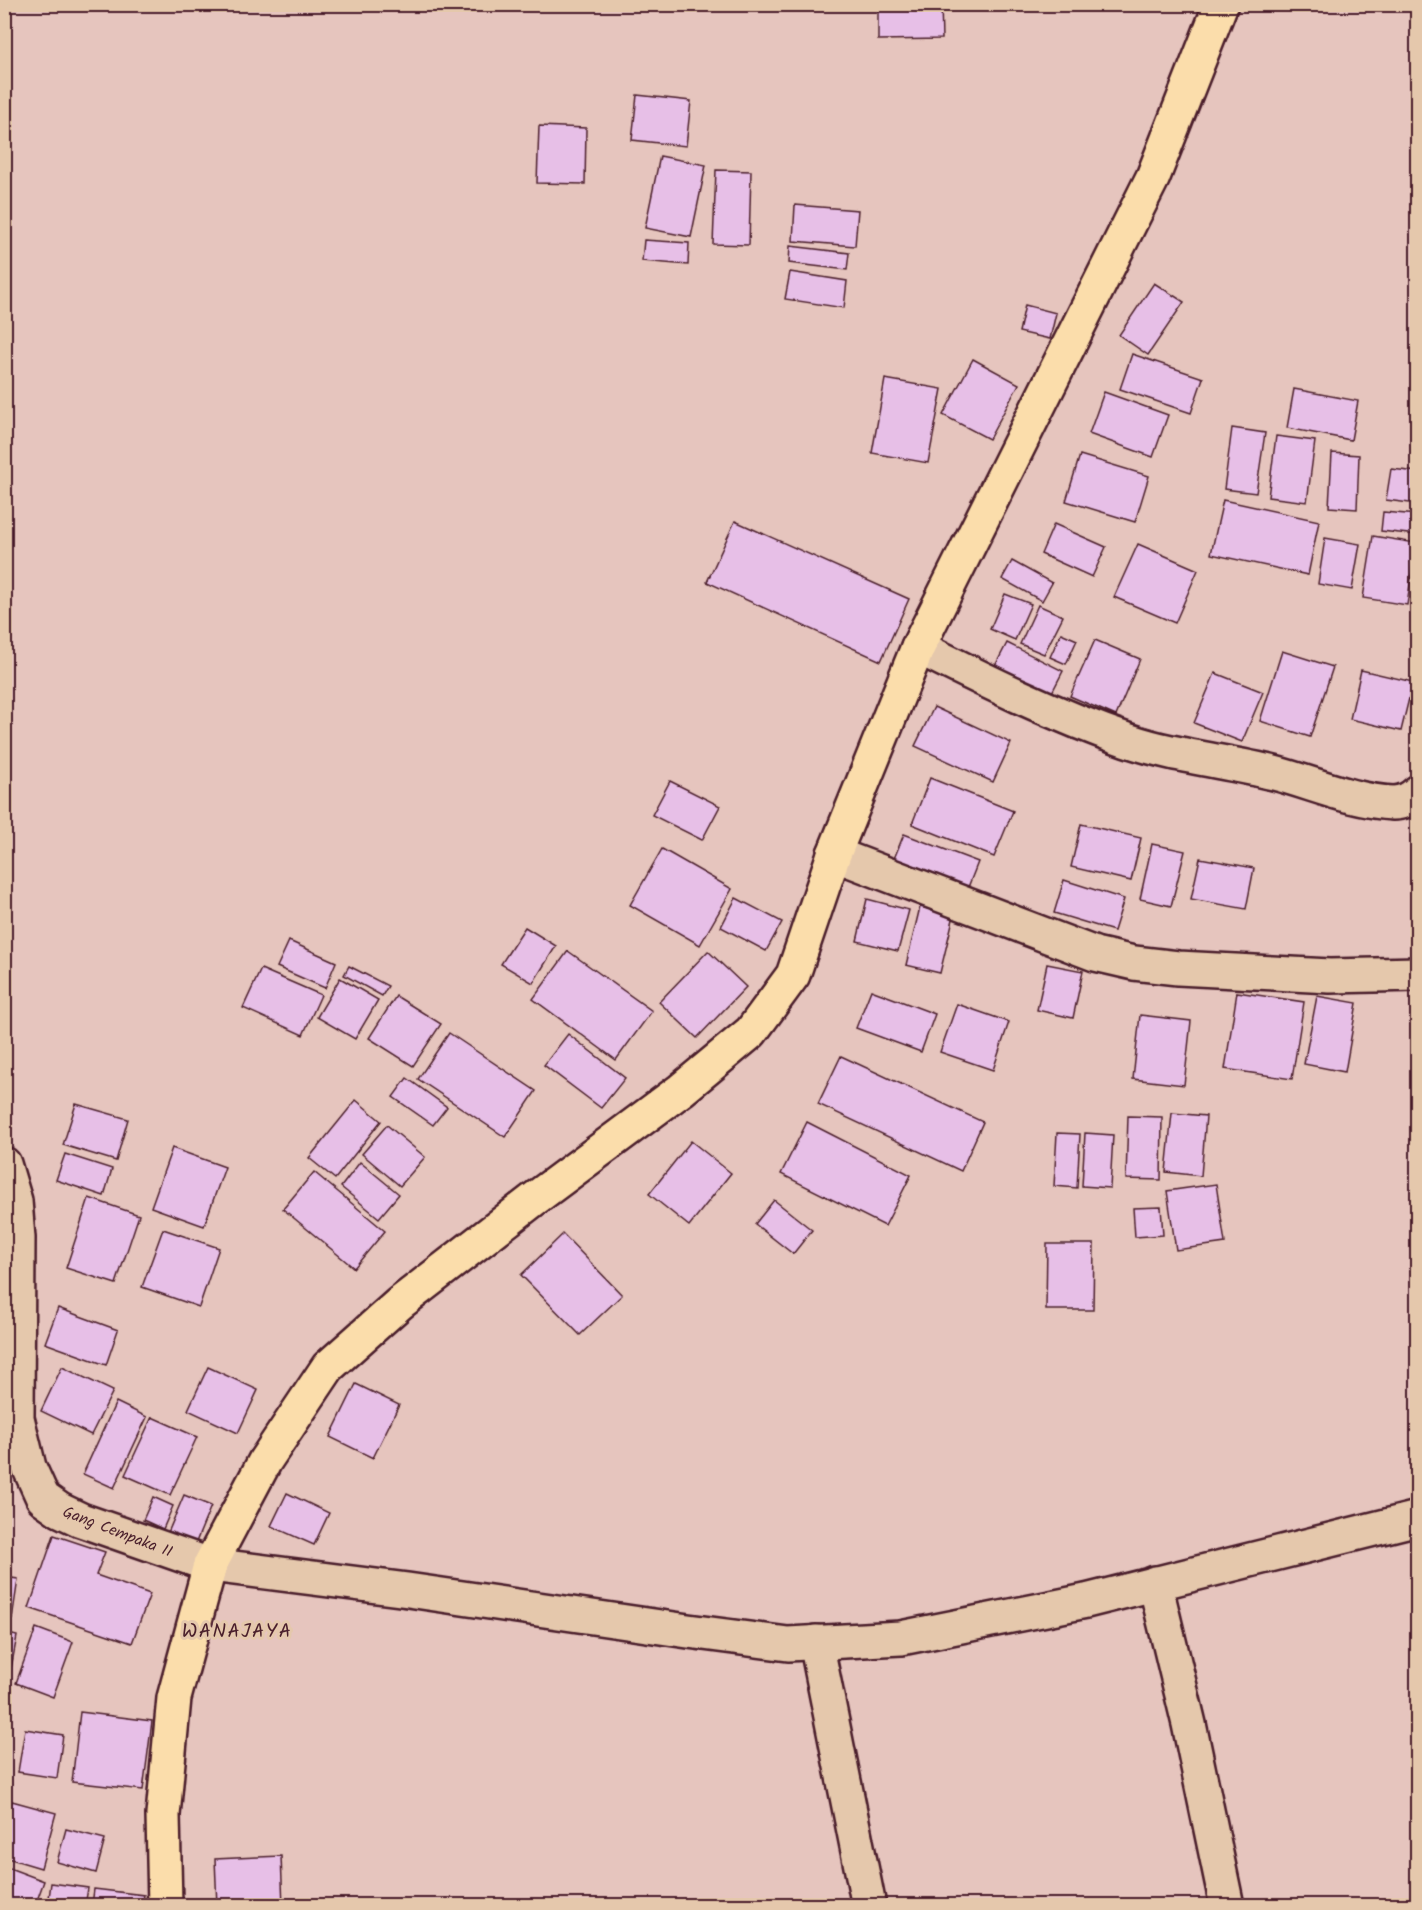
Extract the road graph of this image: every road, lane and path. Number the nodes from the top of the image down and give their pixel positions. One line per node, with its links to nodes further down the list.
1 (1221, 4): 2 (main road)
2 (918, 646): 3 (street); 4 (main road)
3 (1418, 792)
4 (834, 854): 5 (street); 8 (main road)
5 (1418, 974)
6 (4, 1164): 8 (street, Gang Cempaka II)
7 (1418, 1518): 9 (street, Gang Cempaka II)
8 (210, 1565): 10 (street, Gang Cempaka II); 11 (main road)
9 (1155, 1583): 10 (street, Gang Cempaka II); 13 (street)
10 (816, 1642): 12 (street)
11 (165, 1905)
12 (869, 1905)
13 (1227, 1905)

